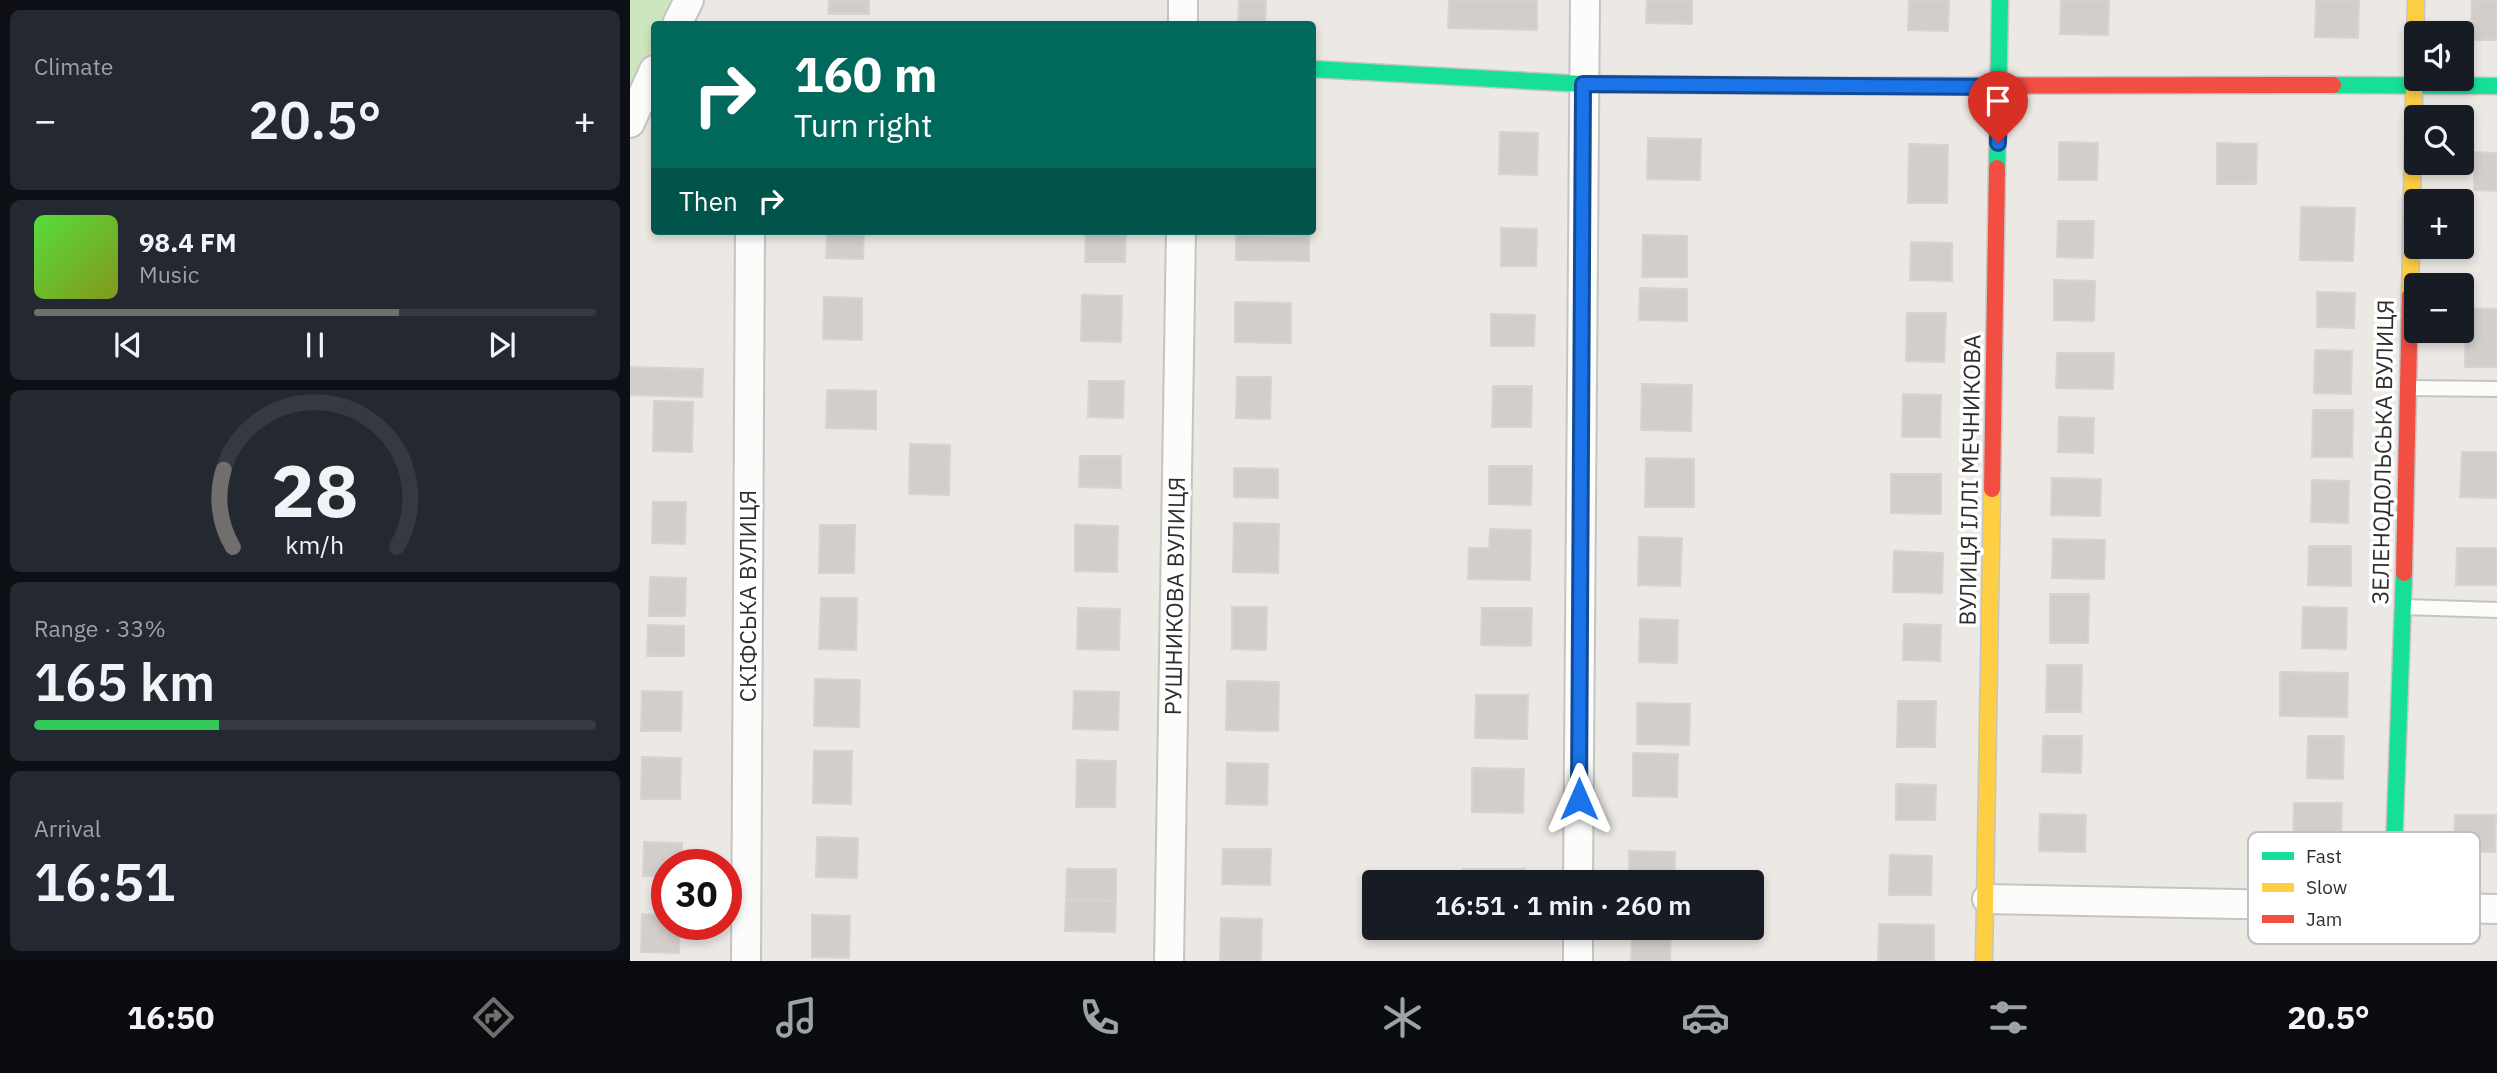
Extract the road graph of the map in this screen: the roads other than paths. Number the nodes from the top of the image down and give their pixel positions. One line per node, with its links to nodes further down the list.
1 (689, 0): 6 (street)
2 (1183, 0): 7 (street)
3 (1586, 0): 11 (street)
4 (2000, 0): 15 (street, ВУЛИЦЯ ІЛЛІ МЕЧНИКОВА)
5 (2416, 0): 8 (street, ЗЕЛЕНОДОЛЬСЬКА ВУЛИЦЯ)
6 (678, 21)
7 (1182, 21)
8 (2416, 21)
9 (1316, 69): 11 (street)
10 (651, 77): 17 (street)
11 (1583, 84): 15 (street); 25 (street)
12 (2404, 84): 15 (street)
13 (2474, 85): 14 (street)
14 (2497, 86)
15 (1999, 87): 26 (street, ВУЛИЦЯ ІЛЛІ МЕЧНИКОВА)
16 (2414, 91): 20 (street, ЗЕЛЕНОДОЛЬСЬКА ВУЛИЦЯ)
17 (630, 123)
18 (750, 235): 29 (street, СКІФСЬКА ВУЛИЦЯ)
19 (1181, 235): 30 (street, РУШНИКОВА ВУЛИЦЯ)
20 (2408, 388): 21 (lane); 22 (street, ЗЕЛЕНОДОЛЬСЬКА ВУЛИЦЯ)
21 (2497, 389)
22 (2403, 607): 23 (lane); 24 (street, ЗЕЛЕНОДОЛЬСЬКА ВУЛИЦЯ)
23 (2497, 610)
24 (2395, 832)
25 (1578, 870)
26 (1987, 899): 27 (street); 32 (street, ВУЛИЦЯ ІЛЛІ МЕЧНИКОВА)
27 (2248, 903)
28 (1578, 940): 31 (street)
29 (746, 961)
30 (1169, 961)
31 (1577, 961)
32 (1984, 961)

